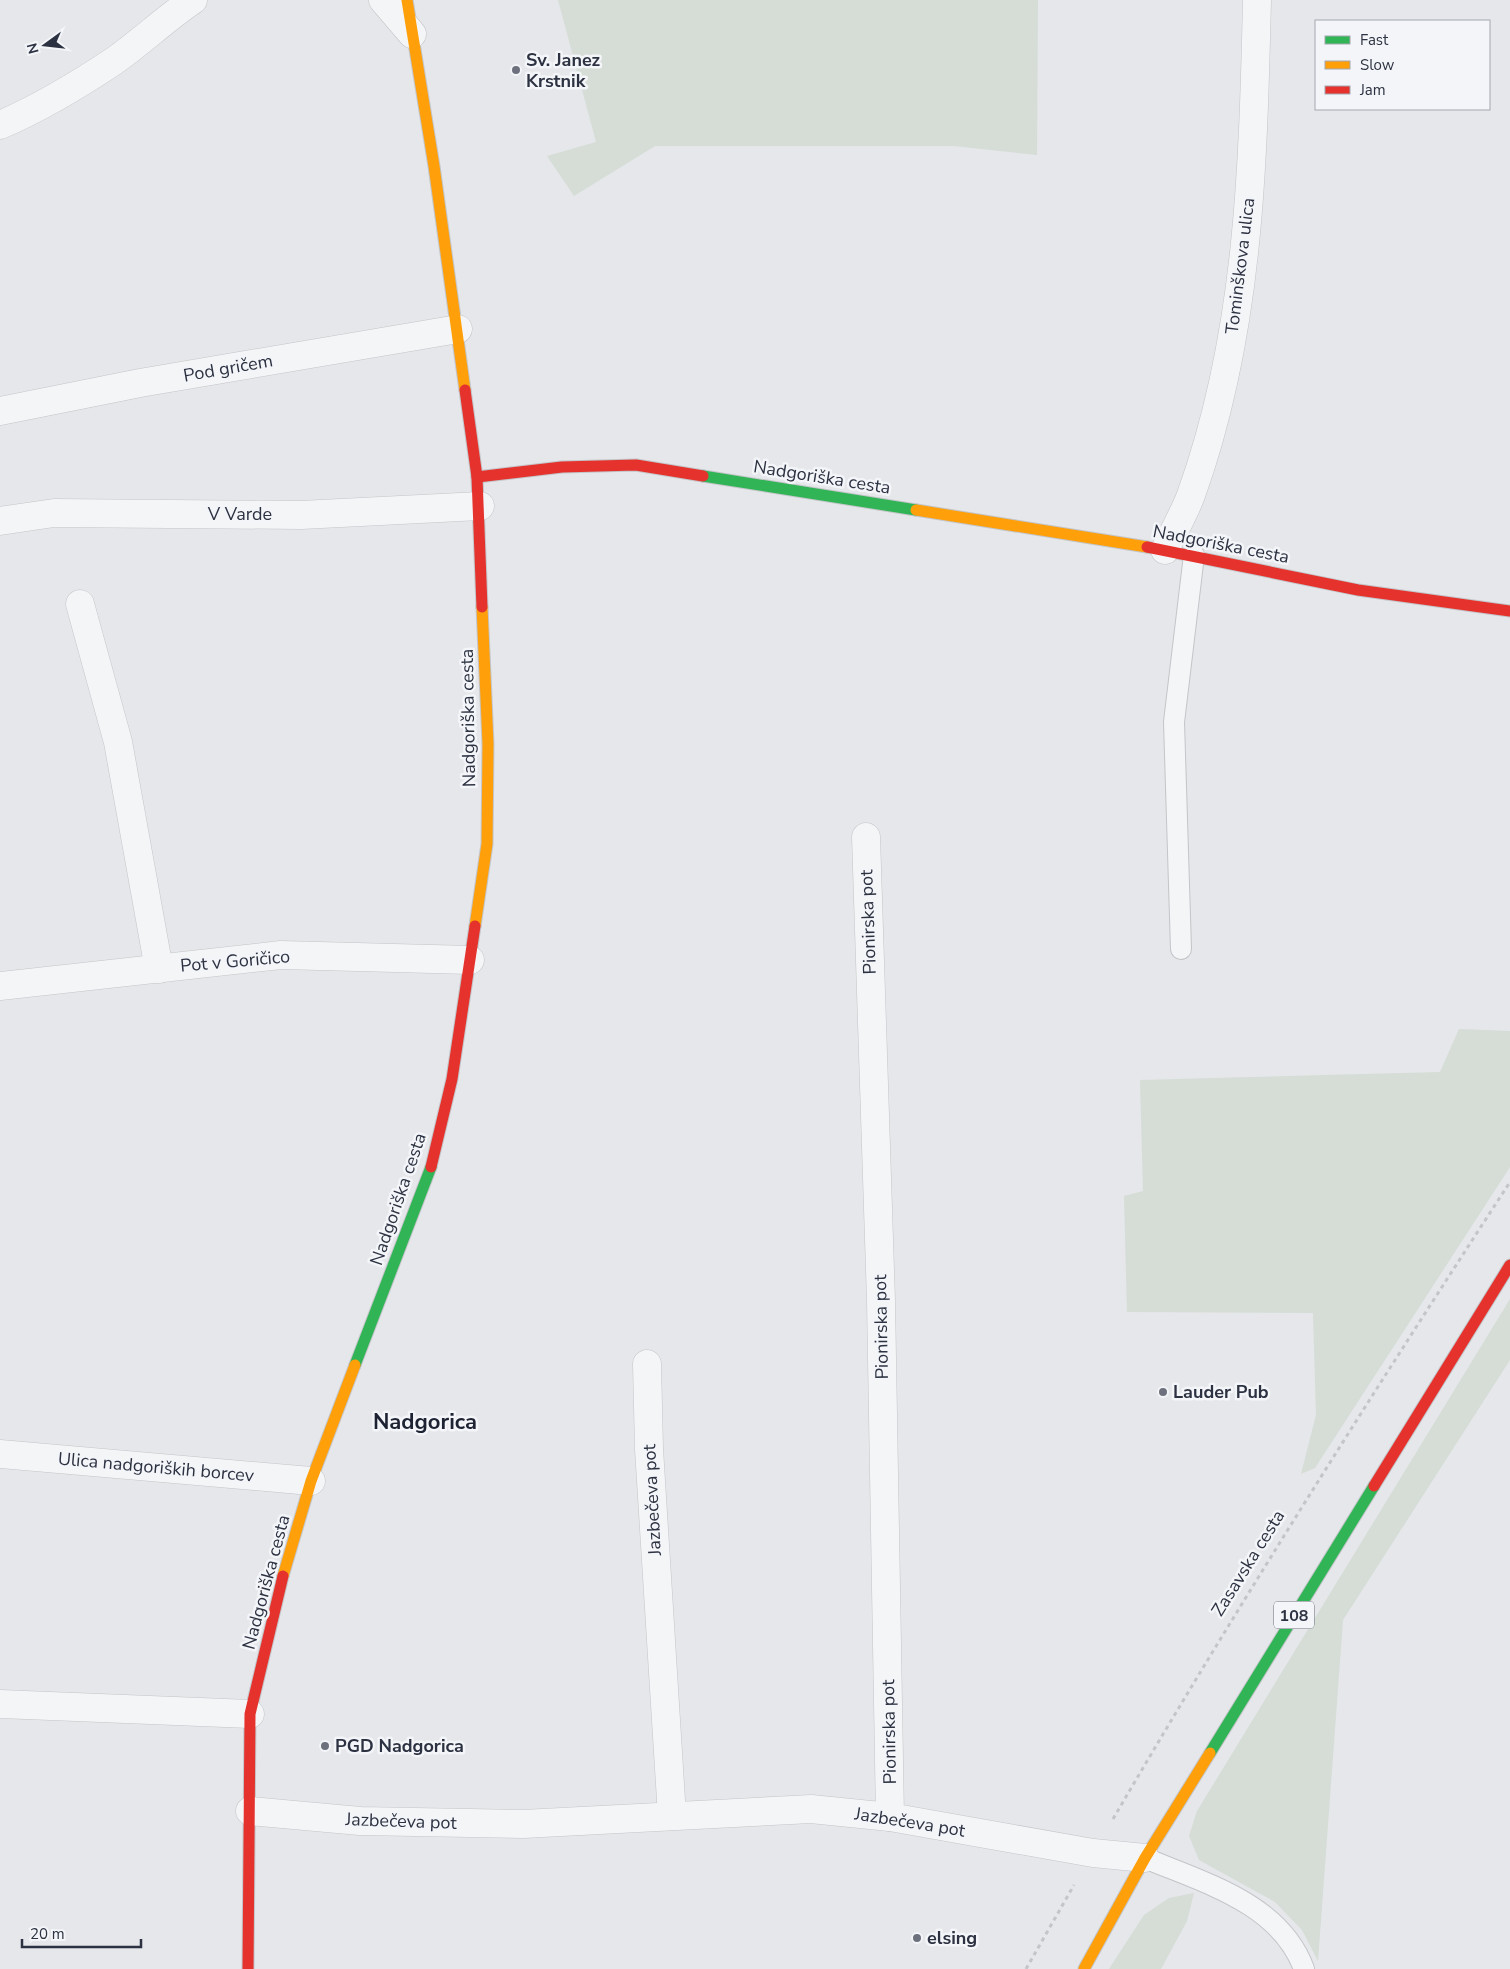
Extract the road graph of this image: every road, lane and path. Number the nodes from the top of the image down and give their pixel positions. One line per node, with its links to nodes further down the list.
1 (193, 0): 6 (street)
2 (384, 0): 5 (street)
3 (407, 0): 5 (street)
4 (1257, 0): 12 (street, Tominškova ulica)
5 (412, 34): 7 (street)
6 (0, 125)
7 (458, 329): 8 (street, Pod gričem); 9 (street)
8 (0, 411)
9 (477, 477): 10 (street, Nadgoriška cesta); 12 (street, Nadgoriška cesta)
10 (480, 506): 11 (street, V Varde); 18 (street, Nadgoriška cesta)
11 (0, 521)
12 (1165, 550): 13 (street, Nadgoriška cesta)
13 (1194, 555): 15 (street, Nadgoriška cesta); 17 (lane)
14 (80, 604): 19 (street)
15 (1510, 612)
16 (866, 836): 30 (street, Pionirska pot)
17 (1181, 950)
18 (470, 960): 19 (street, Pot v Goričico); 25 (street, Nadgoriška cesta)
19 (159, 969): 20 (street, Pot v Goričico)
20 (0, 986)
21 (1510, 1182): 31 (path, Zasavska cesta)
22 (1510, 1265): 32 (street, 108)
23 (646, 1364): 29 (street, Jazbečeva pot)
24 (0, 1454): 25 (street, Ulica nadgoriških borcev)
25 (311, 1481): 27 (street, Nadgoriška cesta)
26 (0, 1704): 27 (street)
27 (250, 1714): 28 (street, Nadgoriška cesta)
28 (250, 1811): 29 (street, Jazbečeva pot); 33 (street, Nadgoriška cesta)
29 (672, 1816): 30 (street, Jazbečeva pot)
30 (890, 1817): 31 (street, Jazbečeva pot)
31 (1093, 1853): 32 (street, Jazbečeva pot); 34 (path, Zasavska cesta)
32 (1145, 1858): 35 (street, 108); 36 (lane)
33 (248, 1969)
34 (1026, 1969)
35 (1084, 1969)
36 (1304, 1969)

